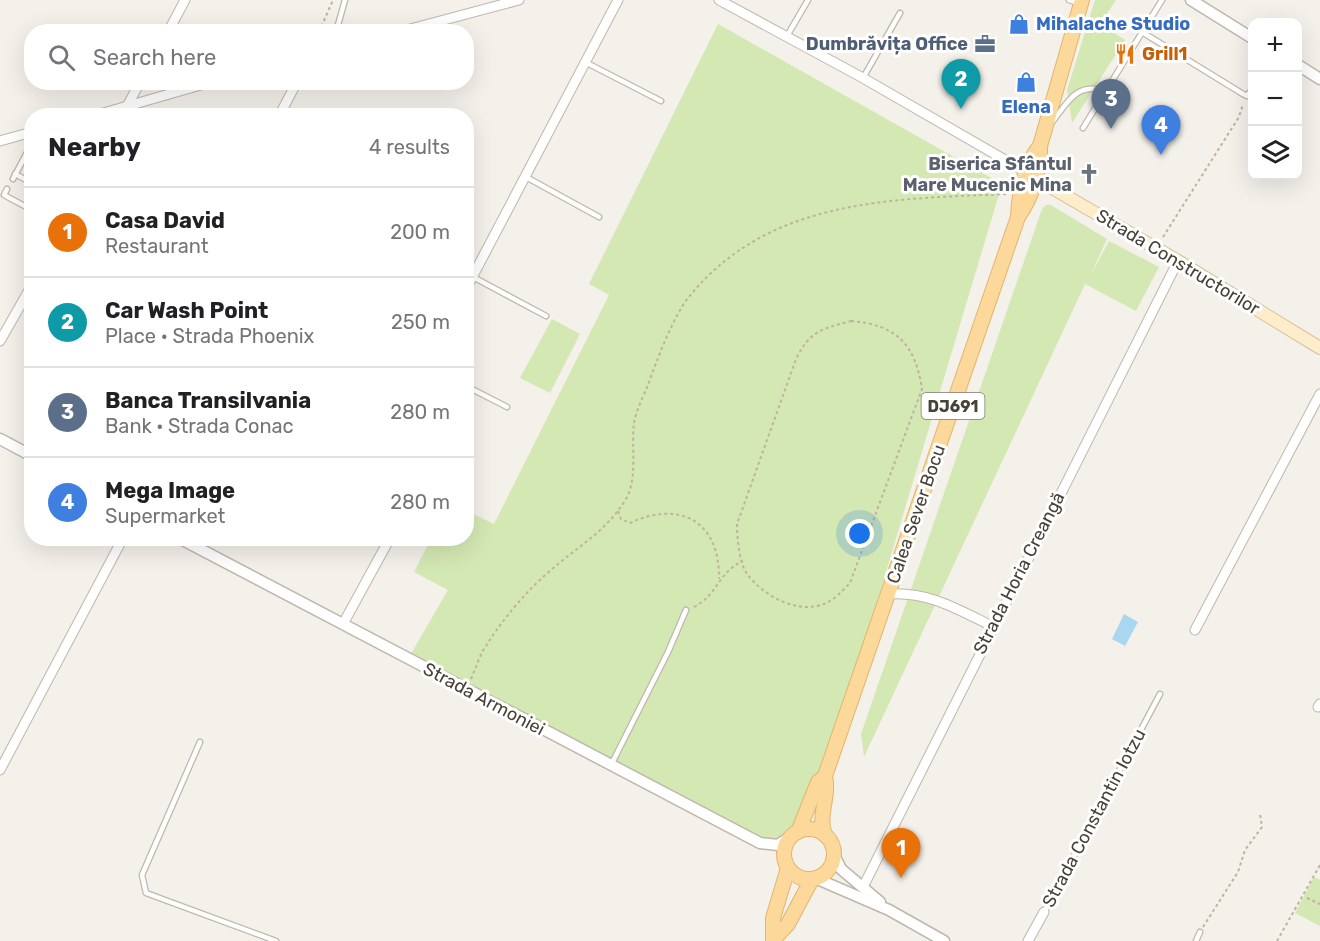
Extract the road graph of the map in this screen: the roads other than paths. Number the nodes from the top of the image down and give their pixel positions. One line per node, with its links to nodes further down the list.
1 (185, 0): 11 (street)
2 (345, 0): 12 (lane)
3 (519, 0): 13 (street)
4 (618, 0): 17 (street)
5 (719, 0): 15 (street)
6 (808, 0): 15 (lane)
7 (1162, 0): 14 (lane)
8 (1191, 0): 16 (street)
9 (1079, 1): 32 (main road, DJ691)
10 (900, 13): 19 (lane)
11 (172, 24)
12 (338, 24)
13 (429, 24)
14 (1142, 32): 24 (lane); 25 (lane)
15 (787, 36): 19 (street)
16 (1248, 36)
17 (587, 63): 26 (lane); 36 (street)
18 (1302, 68): 20 (street)
19 (863, 78): 35 (street)
20 (1320, 79)
21 (136, 90): 27 (street)
22 (184, 90): 27 (street)
23 (293, 90): 29 (street)
24 (1107, 91): 30 (lane); 32 (lane)
25 (1248, 95)
26 (661, 101)
27 (128, 106): 28 (street)
28 (121, 108)
29 (283, 108)
30 (1083, 128)
31 (24, 134): 33 (street)
32 (1042, 139): 35 (main road, DJ691)
33 (0, 141)
34 (24, 159): 37 (lane)
35 (1031, 175): 41 (main road, Strada Constructorilor); 56 (main road, Calea Sever Bocu / DJ691)
36 (526, 177): 40 (lane); 42 (street)
37 (24, 180)
38 (7, 189): 39 (lane)
39 (24, 206)
40 (599, 217)
41 (1178, 261): 47 (main road, Strada Constructorilor); 59 (street, Strada Horia Creangă)
42 (474, 274)
43 (474, 279): 45 (lane)
44 (24, 304): 46 (street)
45 (546, 316)
46 (0, 342)
47 (1320, 348)
48 (474, 390): 50 (lane)
49 (1320, 394): 60 (street)
50 (507, 407)
51 (0, 439): 52 (street)
52 (24, 452)
53 (119, 546): 64 (street)
54 (194, 546): 58 (street, Strada Armoniei)
55 (386, 546): 58 (street)
56 (888, 594): 59 (street); 65 (main road, Calea Sever Bocu / DJ691)
57 (686, 610): 63 (lane)
58 (343, 624): 63 (street, Strada Armoniei)
59 (992, 626): 71 (street, Strada Horia Creangă)
60 (1195, 630)
61 (1160, 694): 73 (lane, Strada Constantin Iotzu)
62 (200, 742): 77 (lane)
63 (611, 765): 66 (street, Strada Armoniei)
64 (0, 770)
65 (825, 776): 66 (main road, Calea Sever Bocu / DJ691); 67 (main road, Calea Sever Bocu / DJ691)
66 (794, 834): 67 (main road); 69 (main road, DJ691)
67 (825, 835): 68 (main road, DJ691)
68 (834, 852): 70 (main road, DJ691); 71 (street)
69 (788, 868): 70 (main road); 75 (main road, DJ691)
70 (813, 878): 72 (street); 75 (main road, DJ691)
71 (863, 887): 72 (street)
72 (889, 910): 76 (street)
73 (1044, 912): 78 (street, Strada Constantin Iotzu)
74 (1200, 932): 79 (lane)
75 (773, 940)
76 (939, 940)
77 (276, 941)
78 (1028, 941)
79 (1196, 941)

